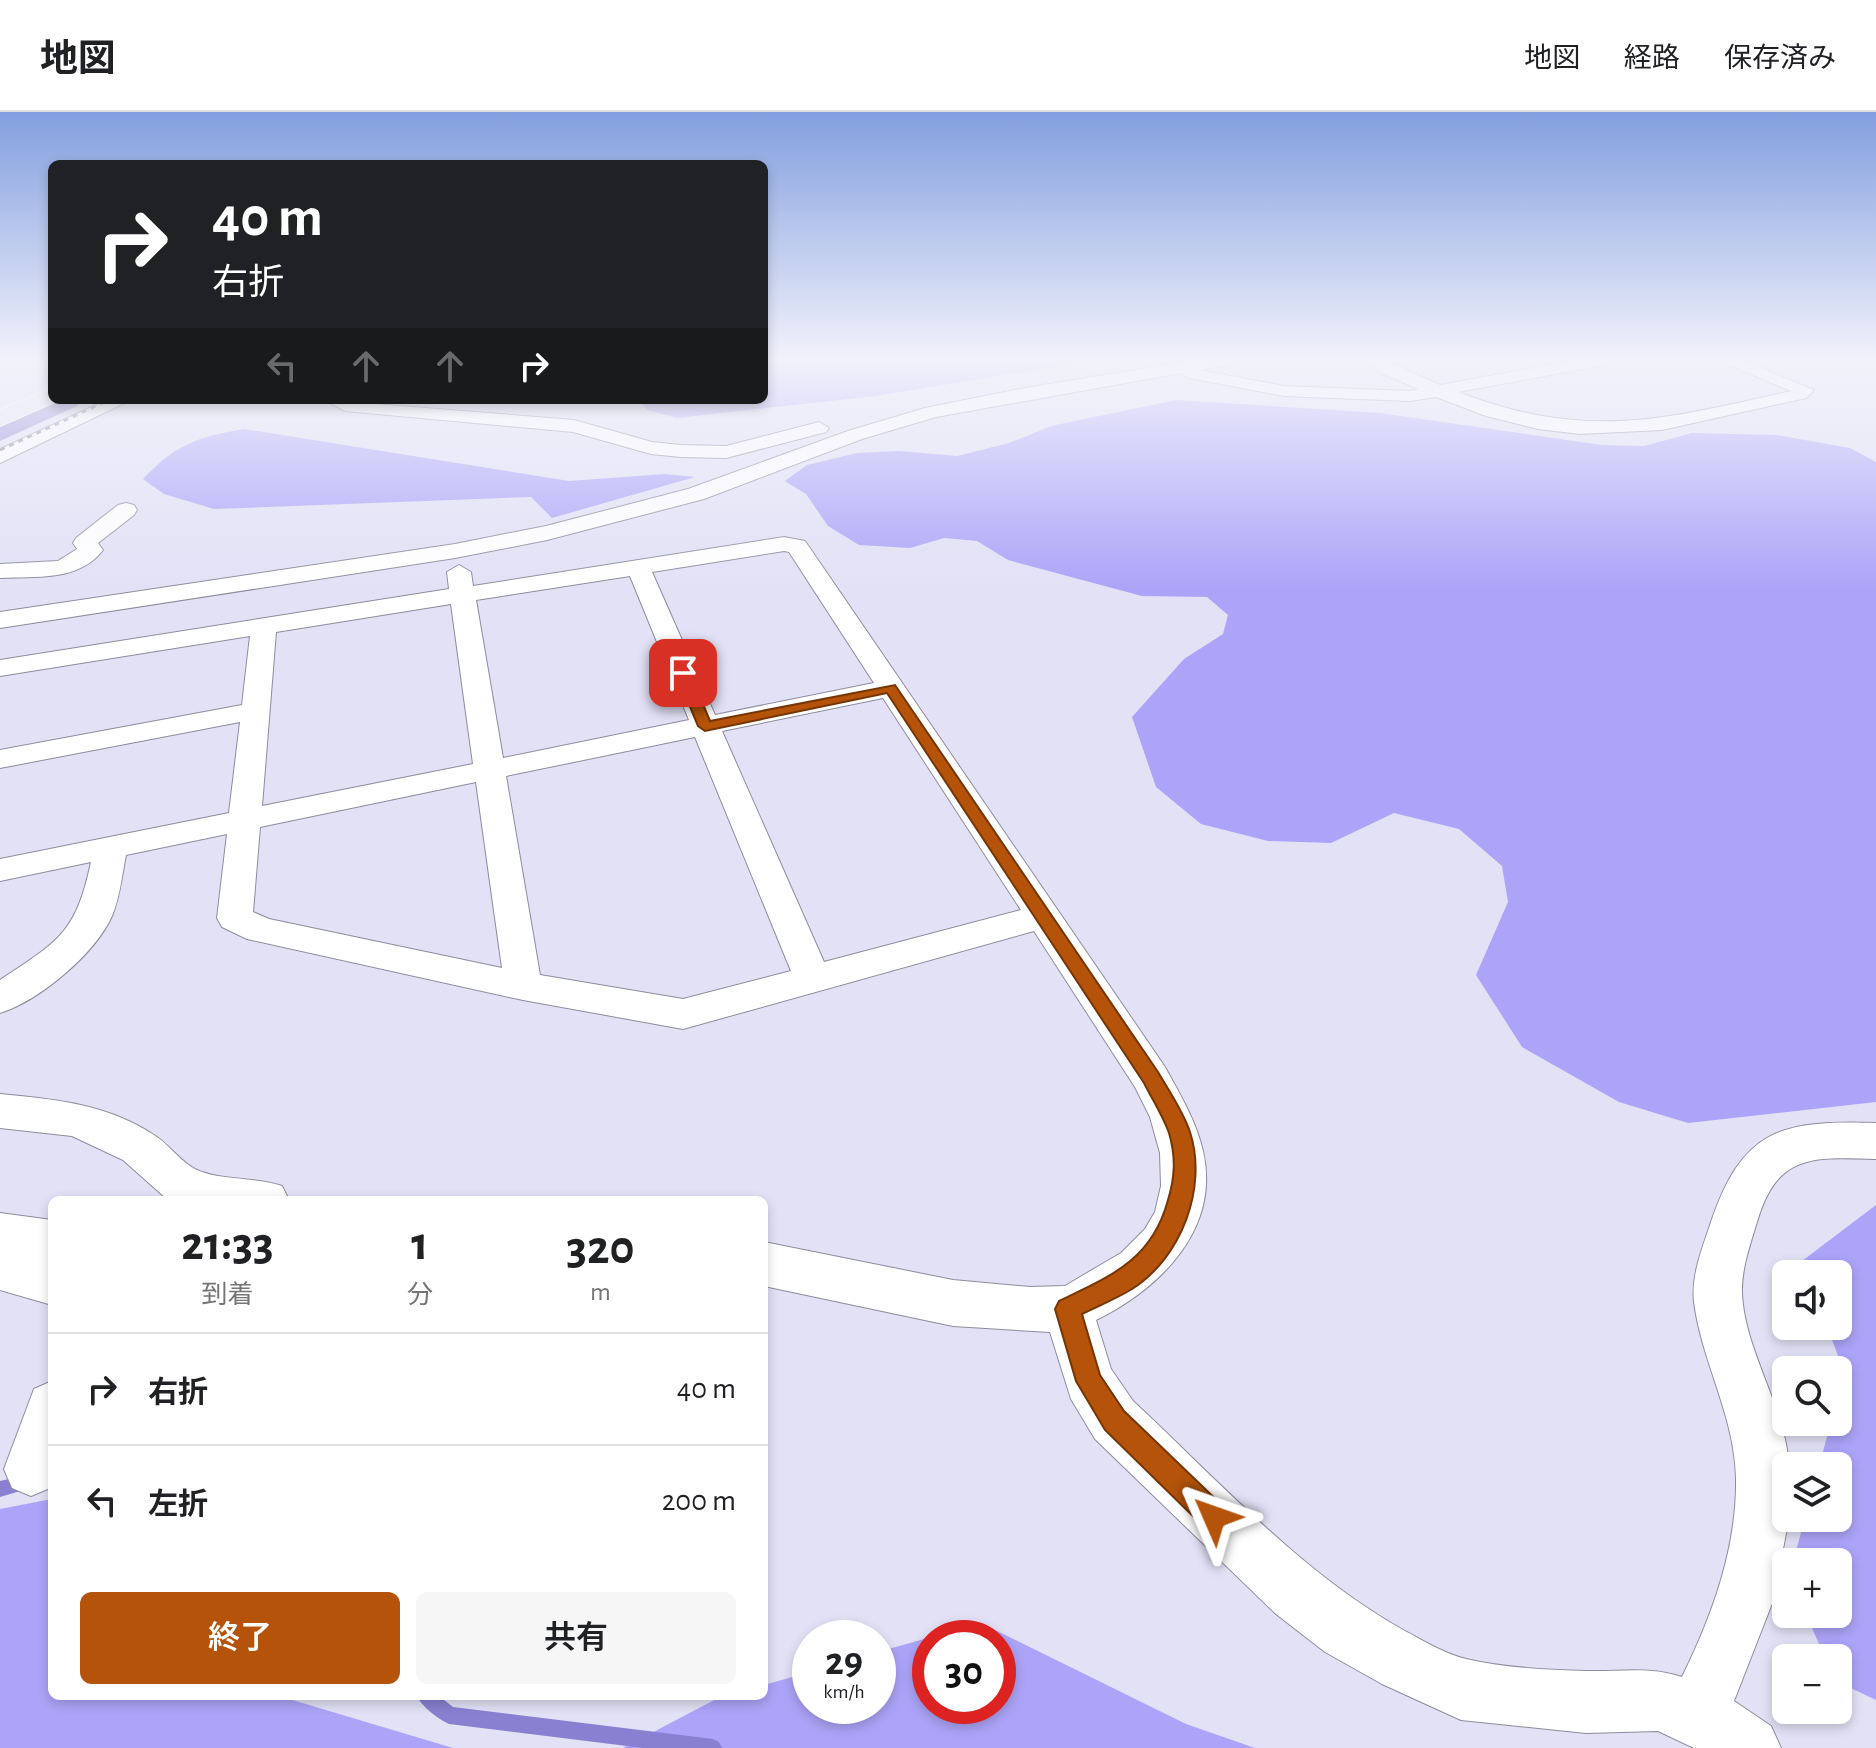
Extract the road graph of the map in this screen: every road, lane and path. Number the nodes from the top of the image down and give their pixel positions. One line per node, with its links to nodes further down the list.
1 (46, 435): 5 (street)
2 (607, 435): 3 (street)
3 (791, 435)
4 (854, 435): 7 (street)
5 (0, 457)
6 (126, 510): 9 (street)
7 (455, 551): 10 (street); 11 (street)
8 (638, 567): 10 (street); 14 (street); 16 (street)
9 (0, 571)
10 (463, 595): 12 (street); 18 (street)
11 (0, 620)
12 (264, 626): 13 (street); 15 (street)
13 (0, 668)
14 (890, 688): 16 (street); 22 (street)
15 (255, 711): 17 (street); 19 (street)
16 (705, 726): 18 (street); 23 (street)
17 (0, 759)
18 (488, 771): 19 (street); 24 (street)
19 (243, 821): 20 (street); 24 (street)
20 (111, 847): 21 (street); 25 (street)
21 (0, 870)
22 (1042, 917): 23 (street); 34 (street)
23 (813, 979): 24 (street)
24 (523, 986)
25 (0, 999)
26 (0, 1111): 28 (street)
27 (1876, 1141): 37 (street)
28 (239, 1196)
29 (0, 1234): 30 (street)
30 (48, 1240)
31 (768, 1265): 34 (street)
32 (0, 1268): 33 (street)
33 (48, 1282)
34 (1068, 1309): 37 (street)
35 (48, 1417): 36 (street)
36 (28, 1469)
37 (1697, 1713): 38 (street)
38 (1749, 1748)

